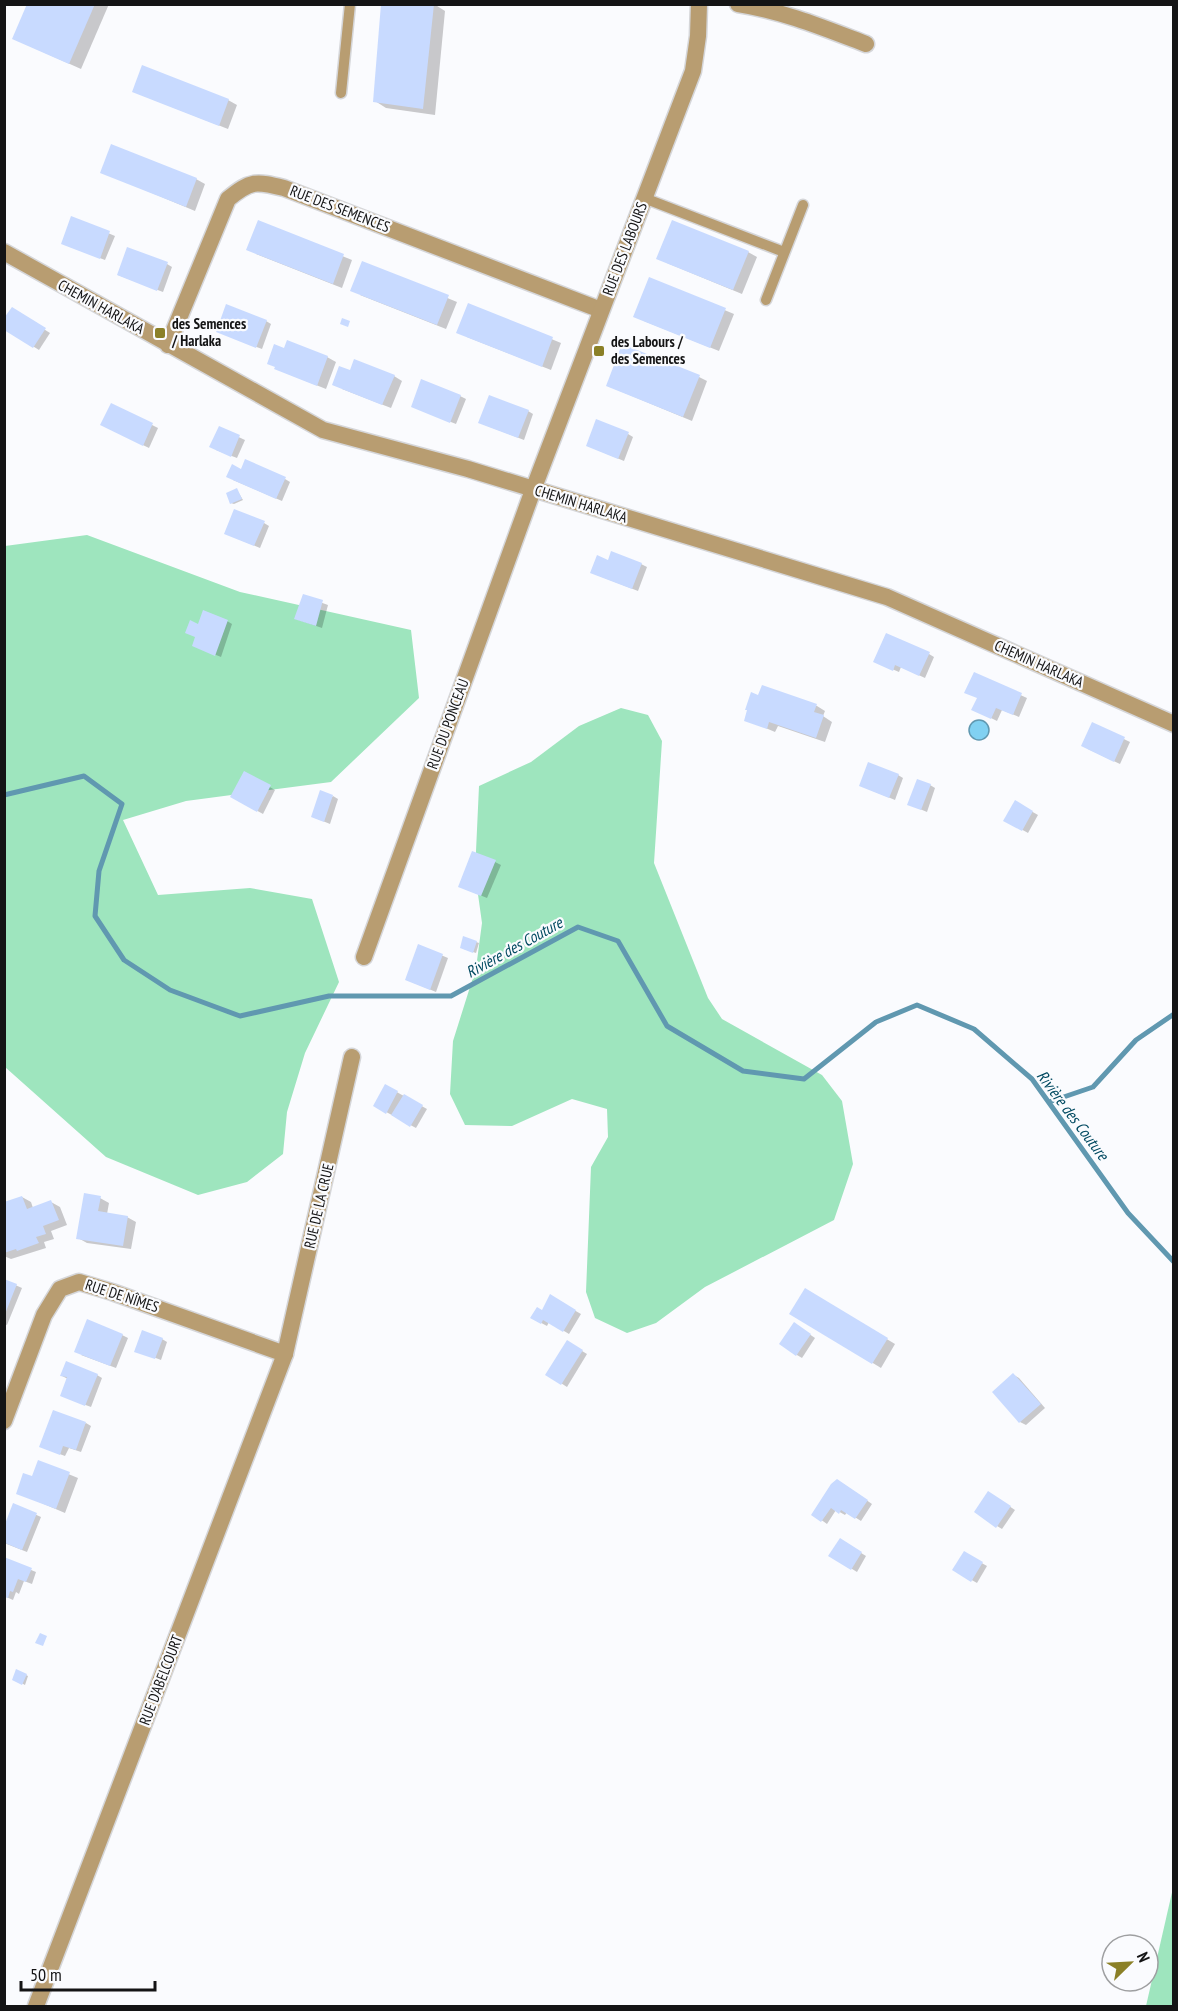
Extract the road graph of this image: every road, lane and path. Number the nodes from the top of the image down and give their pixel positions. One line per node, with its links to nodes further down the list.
1 (350, 4): 5 (lane)
2 (699, 4): 6 (street, RUE DES LABOURS)
3 (738, 4): 4 (street)
4 (866, 44)
5 (341, 93)
6 (644, 198): 9 (lane); 11 (street, RUE DES LABOURS)
7 (803, 205): 9 (lane)
8 (4, 252): 12 (street, CHEMIN HARLAKA)
9 (784, 252): 10 (lane)
10 (766, 300)
11 (601, 310): 12 (street, RUE DES SEMENCES); 13 (street, RUE DES LABOURS)
12 (168, 345): 13 (street, CHEMIN HARLAKA)
13 (532, 490): 14 (street, CHEMIN HARLAKA); 15 (street, RUE DU PONCEAU)
14 (1173, 724)
15 (364, 957)
16 (352, 1057): 17 (street, RUE DE LA CRUE)
17 (285, 1354): 18 (street, RUE DE NÎMES); 19 (street, RUE D'ABELCOURT)
18 (4, 1421)
19 (36, 2007)

